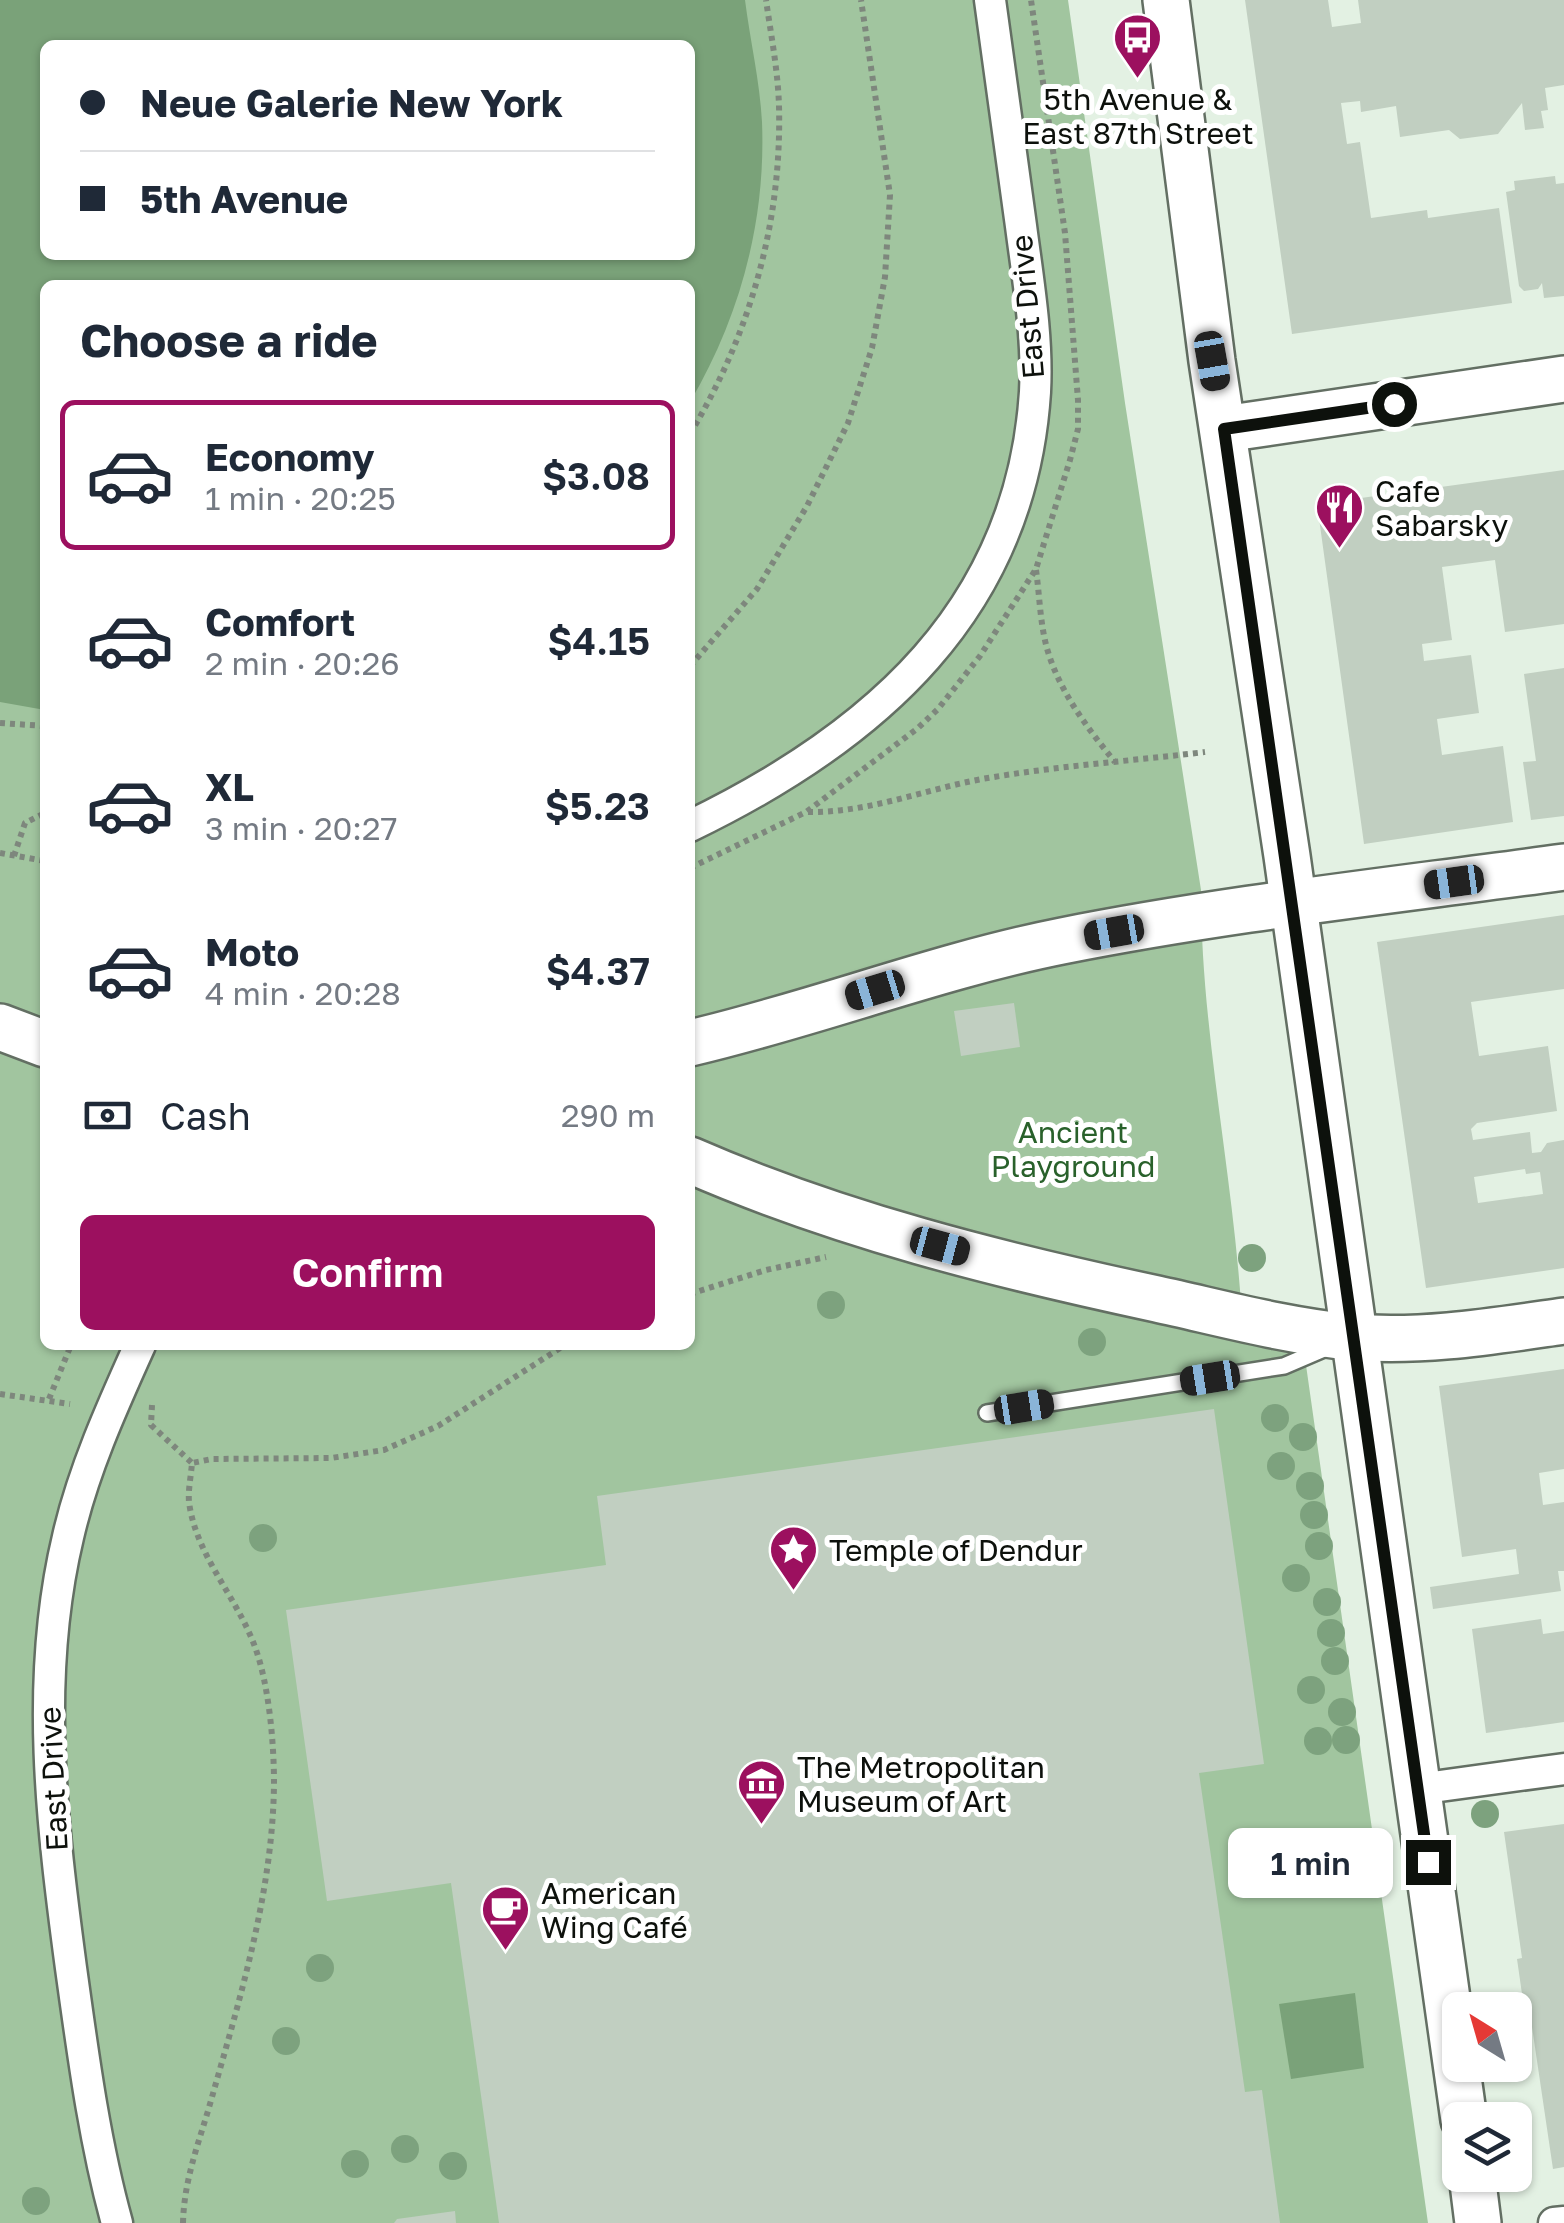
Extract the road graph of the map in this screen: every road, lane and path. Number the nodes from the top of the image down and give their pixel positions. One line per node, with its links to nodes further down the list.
1 (766, 0): 6 (path)
2 (861, 0): 9 (path)
3 (990, 0): 16 (street, East Drive)
4 (1166, 0): 7 (main road)
5 (1564, 379): 7 (main road)
6 (695, 424)
7 (1224, 429): 21 (main road)
8 (1036, 568): 13 (path)
9 (695, 660)
10 (0, 723): 11 (path)
11 (40, 726)
12 (1205, 752): 13 (path)
13 (1115, 763): 14 (path)
14 (806, 812)
15 (40, 815): 18 (path)
16 (695, 823)
17 (0, 853): 18 (path)
18 (14, 856): 19 (path)
19 (40, 860)
20 (1564, 867): 21 (main road)
21 (1293, 905): 23 (main road); 27 (main road)
22 (0, 1027): 24 (main road)
23 (695, 1041)
24 (40, 1042)
25 (695, 1162): 27 (main road)
26 (1564, 1321): 27 (main road)
27 (1352, 1337): 34 (lane); 38 (main road)
28 (70, 1350): 32 (path)
29 (138, 1350): 42 (street, East Drive)
30 (557, 1350): 36 (path)
31 (0, 1394): 32 (path)
32 (49, 1399): 33 (path)
33 (70, 1404)
34 (987, 1413)
35 (151, 1424): 36 (path)
36 (192, 1464): 43 (path)
37 (1564, 1769): 38 (street)
38 (1418, 1789): 39 (main road)
39 (1461, 2102)
40 (1474, 2192): 44 (main road)
41 (1564, 2222): 45 (street)
42 (117, 2223)
43 (183, 2223)
44 (1478, 2223)
45 (1554, 2223)

